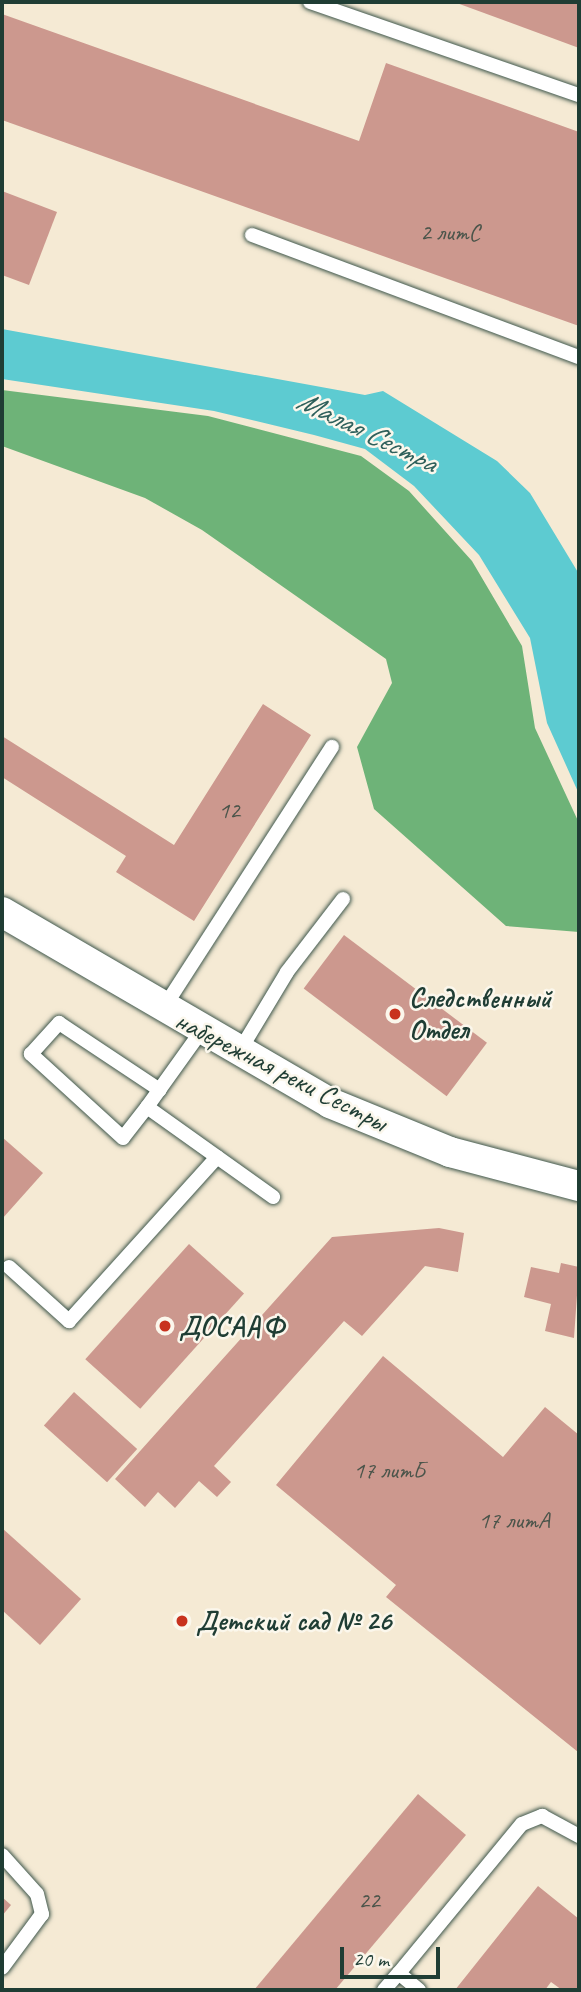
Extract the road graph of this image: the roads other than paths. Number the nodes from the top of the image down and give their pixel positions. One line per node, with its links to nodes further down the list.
1 (310, 2): 2 (lane)
2 (579, 95)
3 (253, 235): 4 (lane)
4 (579, 357)
5 (332, 747): 8 (lane)
6 (343, 899): 10 (lane)
7 (2, 912): 8 (street, набережная реки Сестры)
8 (163, 1010): 9 (street, набережная реки Сестры)
9 (200, 1033): 10 (street, набережная реки Сестры); 11 (lane)
10 (239, 1054): 14 (street, набережная реки Сестры)
11 (160, 1090): 12 (lane); 12 (lane)
12 (147, 1107): 13 (lane)
13 (217, 1157): 15 (lane); 16 (lane)
14 (579, 1186)
15 (273, 1197)
16 (9, 1267)
17 (579, 1836): 20 (lane)
18 (2, 1855): 19 (lane)
19 (2, 1968)
20 (398, 1973): 21 (lane); 22 (lane)
21 (384, 1990)
22 (419, 1990)

